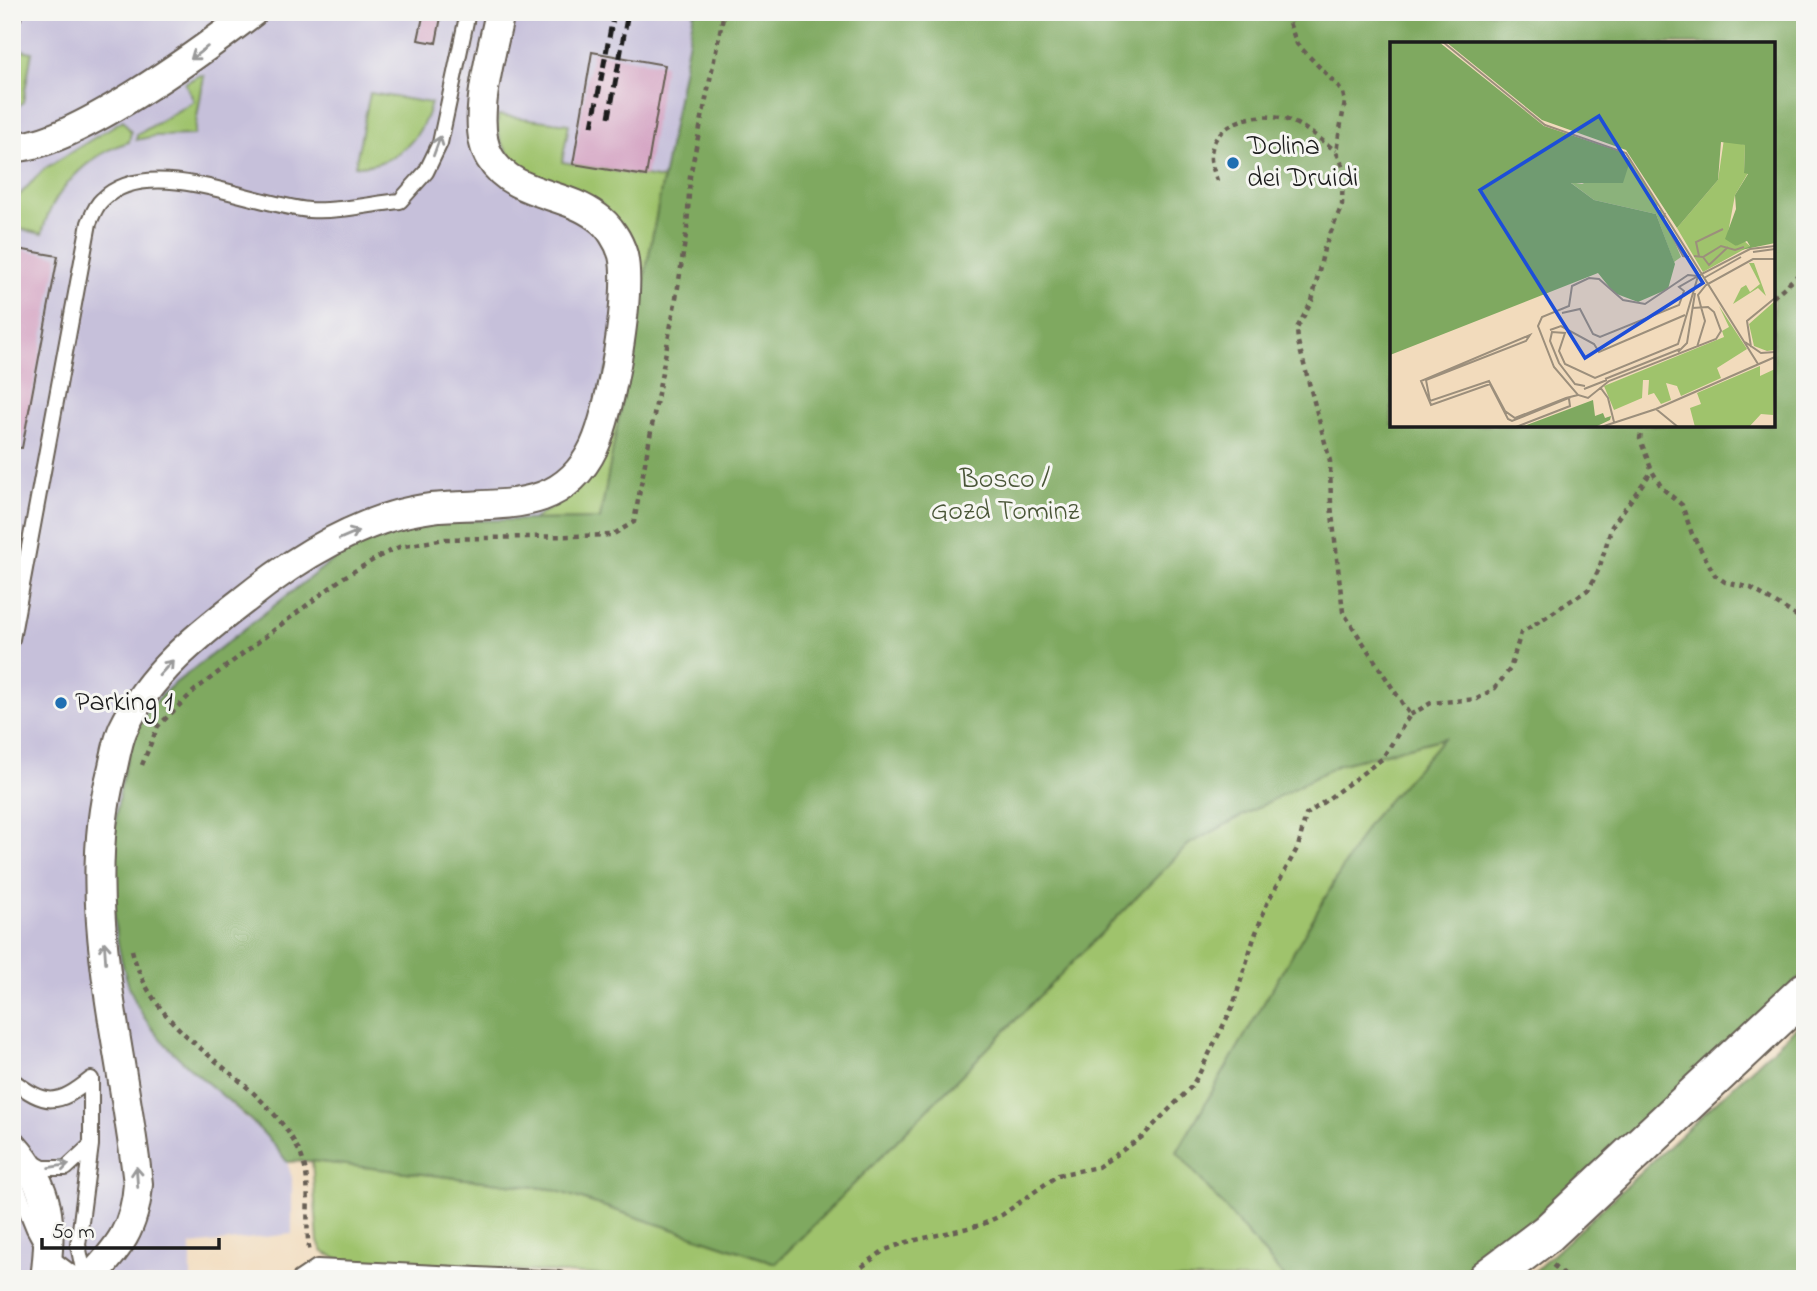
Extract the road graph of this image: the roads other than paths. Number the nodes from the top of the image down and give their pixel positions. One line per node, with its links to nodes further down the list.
1 (253, 12): 4 (street, one-way to 4)
2 (468, 12): 5 (lane, one-way to 2)
3 (500, 12): 11 (street, one-way to 3)
4 (12, 147)
5 (12, 639)
6 (1805, 992): 14 (street)
7 (12, 1080): 8 (lane)
8 (91, 1145): 9 (lane, one-way to 8); 11 (lane)
9 (15, 1158): 10 (street)
10 (46, 1267): 11 (lane)
11 (85, 1279)
12 (299, 1279): 13 (lane)
13 (559, 1279)
14 (1487, 1279)

